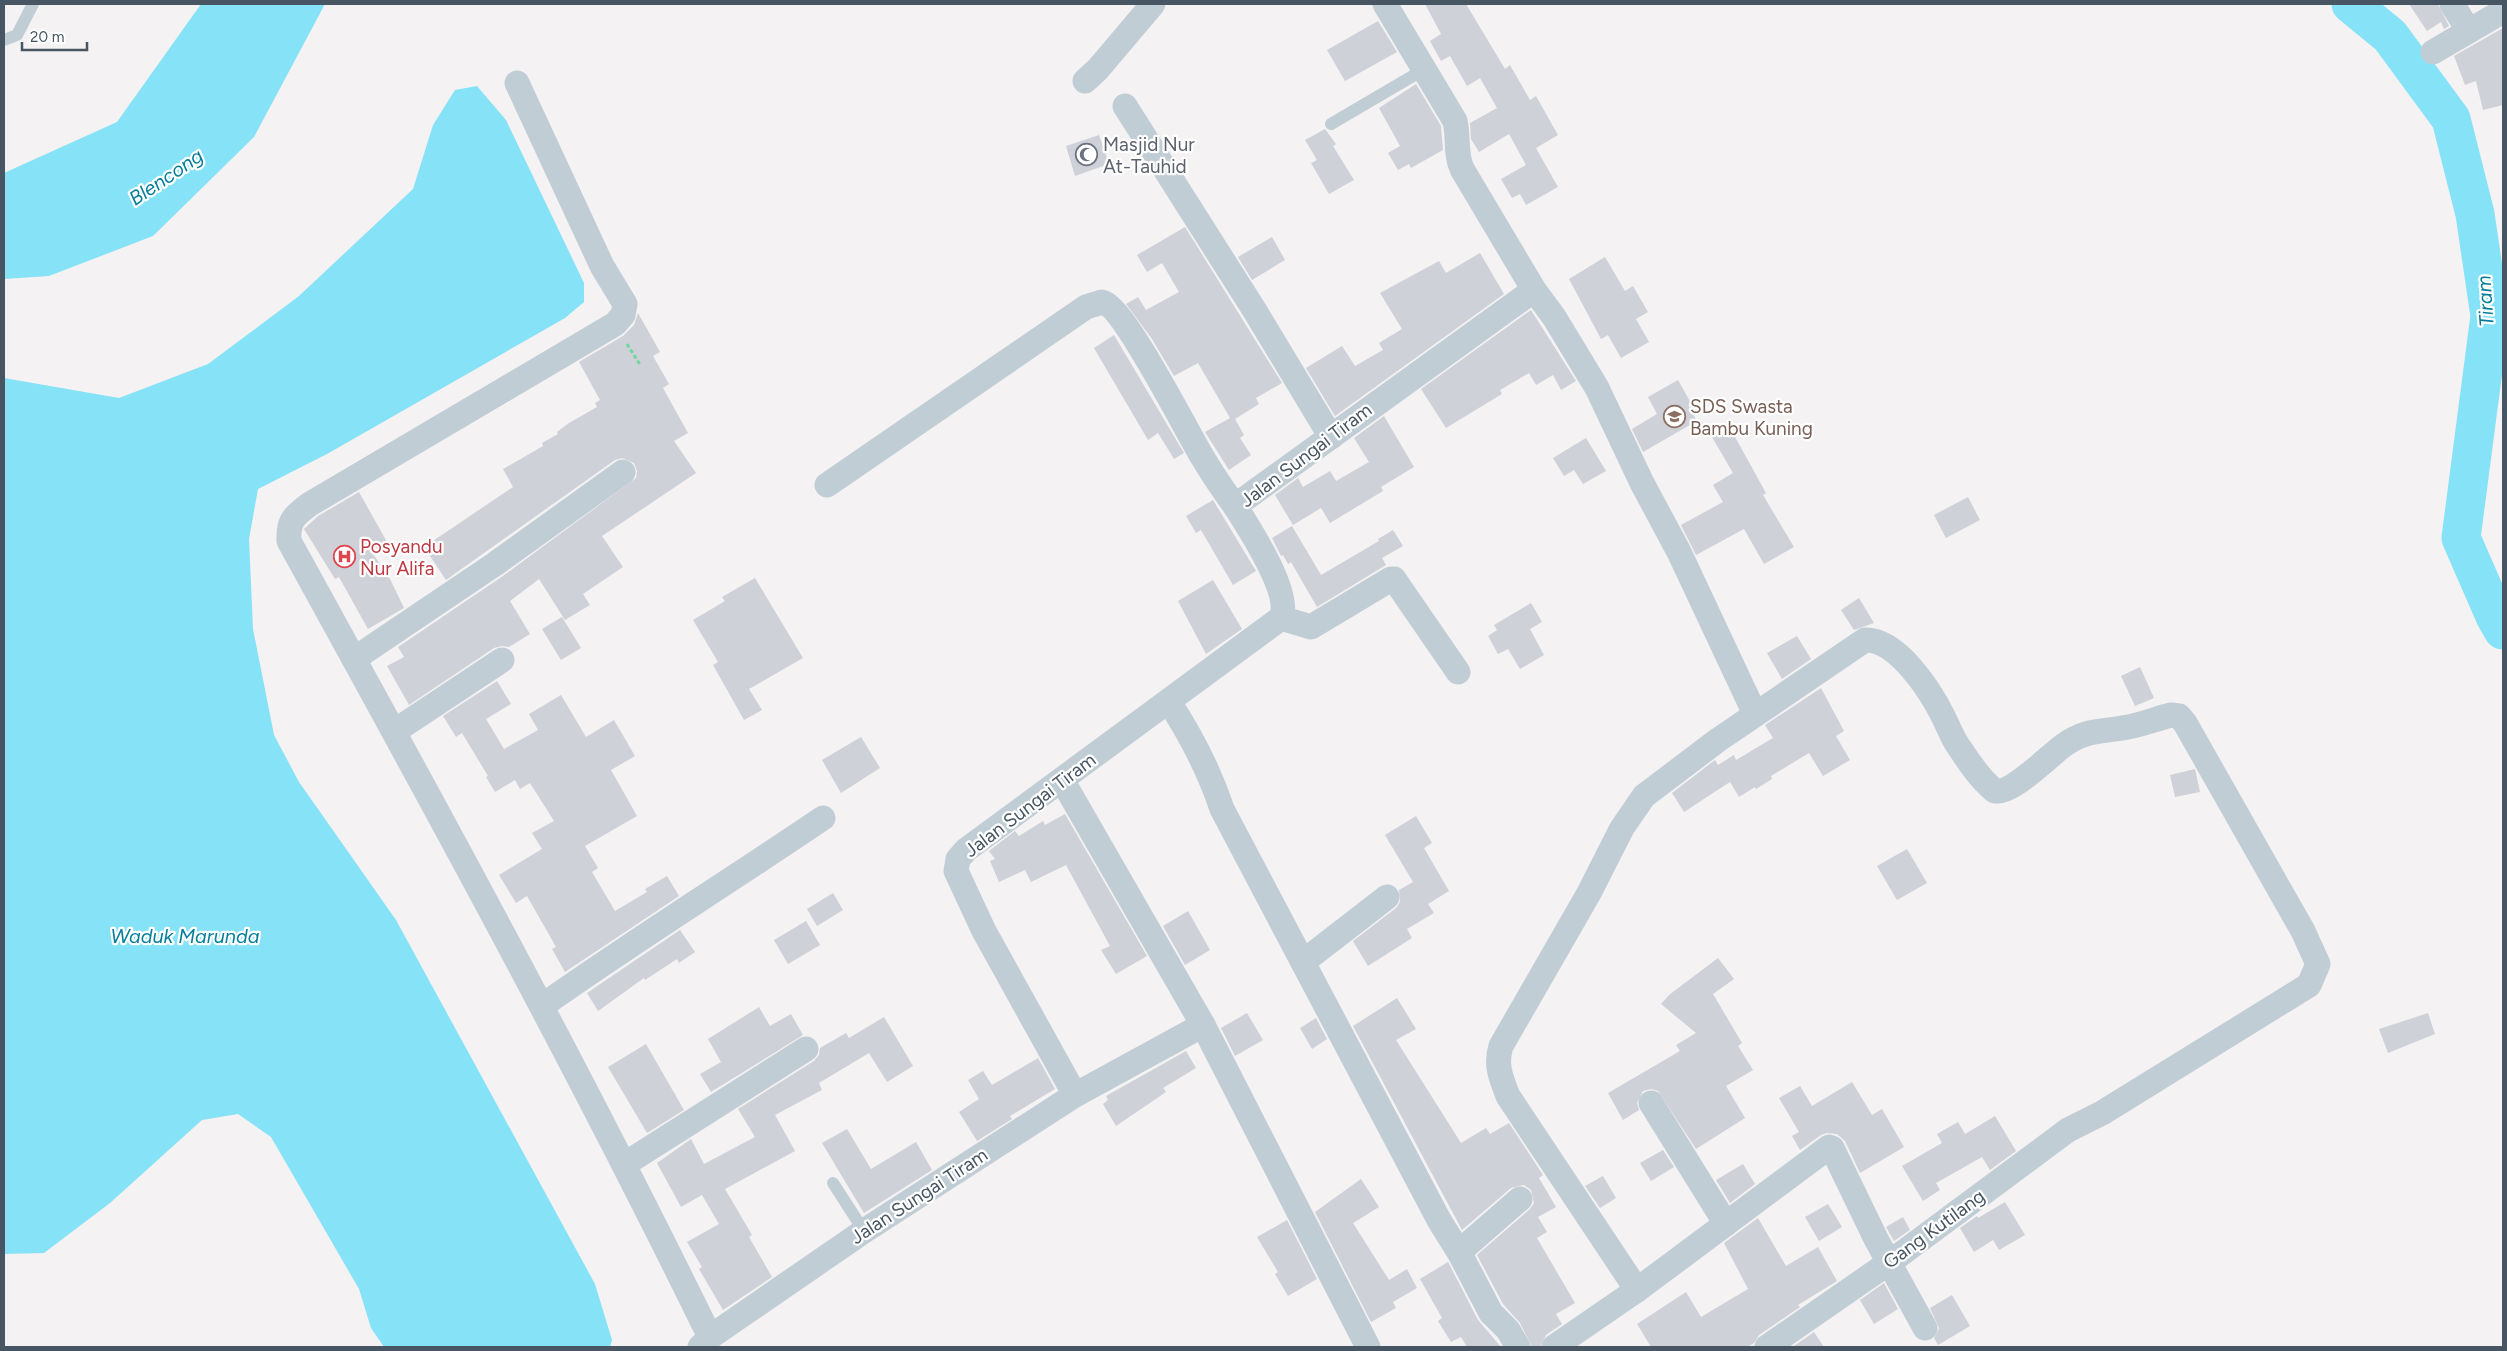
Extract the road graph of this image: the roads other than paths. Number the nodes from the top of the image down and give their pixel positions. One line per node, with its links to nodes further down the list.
1 (33, 4): 7 (lane)
2 (1153, 4): 10 (street)
3 (1385, 4): 9 (street)
4 (2452, 4): 6 (street)
5 (2503, 11): 6 (street)
6 (2468, 31): 8 (street)
7 (4, 40)
8 (2433, 52)
9 (1423, 70): 13 (lane); 14 (street)
10 (1085, 81)
11 (517, 82): 20 (street)
12 (1125, 106): 15 (street)
13 (1331, 124)
14 (1534, 290): 15 (street, Jalan Sungai Tiram); 24 (street)
15 (1331, 437): 18 (street, Jalan Sungai Tiram)
16 (623, 472): 20 (street)
17 (827, 485): 18 (street)
18 (1235, 506): 19 (street, Jalan Sungai Tiram)
19 (1281, 618): 22 (street); 23 (street, Jalan Sungai Tiram)
20 (354, 659): 25 (street)
21 (502, 660): 25 (street)
22 (1458, 672)
23 (1169, 702): 26 (street, Jalan Sungai Tiram); 29 (street)
24 (1754, 714): 41 (street, Gang Kutilang); 42 (street)
25 (396, 731): 30 (street)
26 (1062, 780): 31 (street); 33 (street, Jalan Sungai Tiram)
27 (823, 818): 30 (street)
28 (1387, 897): 29 (street)
29 (1303, 962): 40 (street)
30 (542, 1006): 35 (street)
31 (1203, 1025): 33 (street); 45 (street)
32 (806, 1049): 35 (street)
33 (1074, 1095): 39 (street, Jalan Sungai Tiram)
34 (1651, 1104): 38 (street)
35 (625, 1164): 44 (street)
36 (833, 1183): 39 (lane)
37 (1520, 1199): 40 (street)
38 (1726, 1224): 41 (street); 42 (street)
39 (864, 1231): 44 (street, Jalan Sungai Tiram)
40 (1459, 1252): 46 (street)
41 (1890, 1262): 43 (street); 48 (street, Gang Kutilang)
42 (1637, 1290): 47 (street)
43 (1925, 1328)
44 (705, 1342)
45 (1368, 1347)
46 (1518, 1347)
47 (1554, 1347)
48 (1766, 1347)

